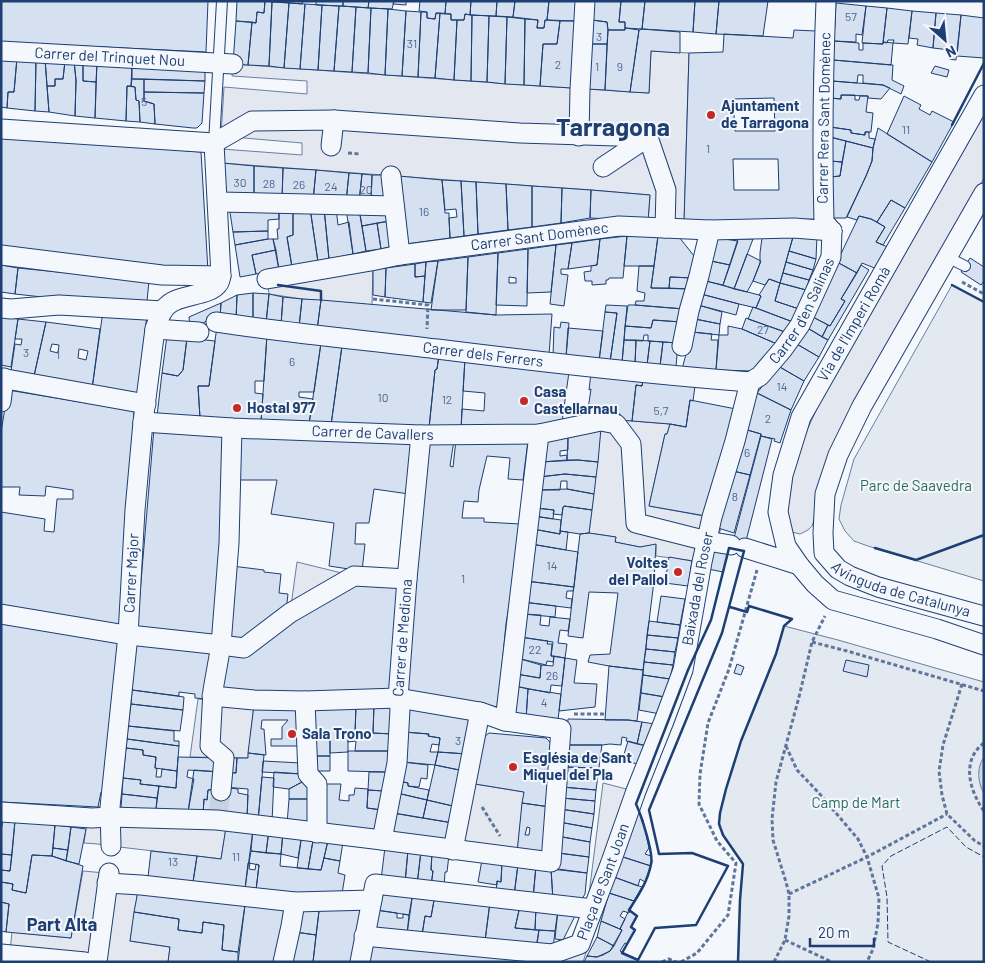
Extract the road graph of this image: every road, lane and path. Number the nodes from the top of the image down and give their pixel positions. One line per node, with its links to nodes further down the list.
1 (222, 1): 5 (lane)
2 (585, 1): 9 (street)
3 (826, 1): 20 (street, Carrer Rera Sant Domènec)
4 (1, 51): 5 (street, Carrer del Trinquet Nou)
5 (226, 64): 11 (lane)
6 (984, 94): 46 (street, Via de l'Imperi Romà)
7 (334, 120): 9 (street); 11 (street); 12 (street)
8 (1, 129): 11 (street)
9 (579, 136): 10 (street)
10 (648, 137): 13 (street); 18 (street)
11 (214, 143): 16 (street)
12 (331, 146)
13 (603, 167)
14 (391, 176): 17 (street)
15 (984, 193): 23 (street)
16 (218, 202): 17 (street); 25 (street)
17 (394, 206): 22 (street)
18 (665, 228): 19 (street, Carrer Sant Domènec); 22 (street, Carrer Sant Domènec)
19 (710, 230): 20 (street); 35 (street)
20 (832, 231): 38 (street, Carrer d'en Salinas)
21 (1, 255): 25 (street)
22 (400, 255): 26 (street, Carrer Sant Domènec)
23 (948, 257): 24 (lane); 51 (street, Avinguda de Catalunya)
24 (965, 266)
25 (221, 276): 31 (street)
26 (267, 279)
27 (961, 281): 28 (path)
28 (984, 294)
29 (373, 298): 36 (path)
30 (4, 305): 31 (street)
31 (163, 311): 33 (street, Carrer Major)
32 (216, 322): 36 (street, Carrer dels Ferrers)
33 (155, 329): 34 (street); 40 (street, Carrer Major)
34 (199, 332)
35 (682, 346)
36 (426, 348): 38 (street, Carrer dels Ferrers)
37 (3, 378): 39 (street); 40 (street, Carrer de Cavallers)
38 (750, 382): 44 (street, Baixada del Roser)
39 (1, 402)
40 (145, 413): 41 (street, Carrer de Cavallers); 53 (street, Carrer Major)
41 (232, 428): 42 (street, Carrer de Cavallers); 56 (street)
42 (421, 434): 43 (street, Carrer de Cavallers); 47 (street, Carrer de Mediona)
43 (538, 434): 44 (street, Carrer de Cavallers); 64 (street)
44 (707, 541): 45 (street); 69 (street, Baixada del Roser)
45 (746, 549): 46 (street); 95 (path)
46 (799, 565): 48 (street, Via de l'Imperi Romà)
47 (407, 579): 56 (street); 61 (street, Carrer de Mediona)
48 (815, 584): 49 (street, Avinguda de Catalunya)
49 (833, 600): 52 (street, Avinguda de Catalunya); 55 (path)
50 (1, 614): 53 (street)
51 (984, 616)
52 (938, 629): 54 (lane); 57 (street, Avinguda de Catalunya)
53 (128, 635): 56 (street); 73 (street, Carrer Major)
54 (984, 637)
55 (812, 642): 58 (path); 66 (path)
56 (221, 645): 60 (street)
57 (984, 645)
58 (962, 684): 59 (path); 72 (path)
59 (984, 691)
60 (213, 693): 62 (street); 68 (street)
61 (398, 698): 62 (street); 63 (street); 75 (street, Carrer de Mediona)
62 (305, 701): 74 (street)
63 (480, 712): 64 (street); 67 (street)
64 (505, 722): 80 (street)
65 (984, 743): 70 (path)
66 (786, 746): 79 (path); 82 (path)
67 (466, 782): 78 (street); 80 (path)
68 (220, 791)
69 (636, 792): 84 (street, Plaça de Sant Joan)
70 (984, 811)
71 (1, 812): 73 (street)
72 (947, 814): 77 (path); 79 (path)
73 (101, 817): 74 (street); 76 (street, Carrer Major)
74 (317, 833): 75 (street)
75 (382, 840): 78 (street)
76 (111, 846)
77 (984, 846)
78 (453, 850): 80 (street)
79 (867, 857): 82 (path); 98 (path)
80 (514, 858)
81 (373, 892): 83 (street); 84 (street); 85 (street)
82 (789, 894): 86 (path)
83 (295, 902): 90 (street); 91 (street)
84 (593, 909): 88 (street, Plaça de Sant Joan)
85 (364, 936): 88 (street); 92 (street)
86 (785, 940): 96 (path); 97 (path)
87 (1, 954): 89 (street)
88 (550, 958)
89 (85, 962)
90 (97, 962)
91 (283, 962)
92 (360, 962)
93 (662, 962): 94 (path)
94 (676, 962)
95 (681, 962)
96 (774, 962)
97 (832, 962)
98 (866, 962)

